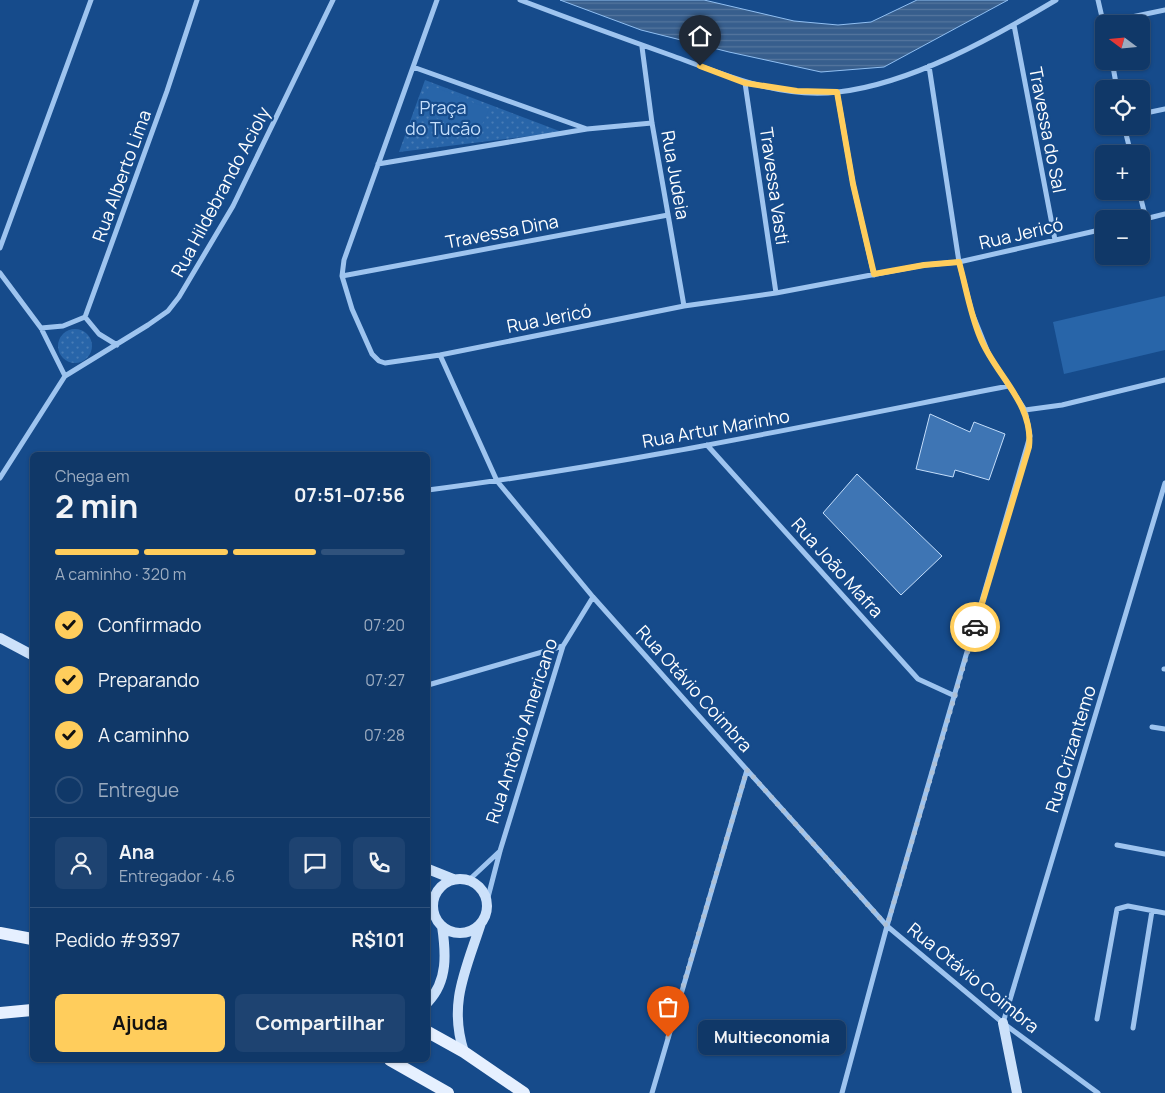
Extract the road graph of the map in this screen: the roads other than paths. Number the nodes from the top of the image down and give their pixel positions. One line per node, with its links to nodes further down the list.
1 (91, 0): 27 (street)
2 (197, 0): 34 (street, Rua Alberto Lima)
3 (333, 0): 36 (street, Rua Hildebrando Acioly)
4 (437, 0): 14 (street, Rua Jericó)
5 (520, 0): 12 (street)
6 (1056, 0): 11 (street)
7 (1098, 0): 9 (street)
8 (1165, 10): 10 (street)
9 (1101, 15)
10 (1144, 15)
11 (1014, 25): 13 (street); 26 (street, Travessa do Sal)
12 (642, 47): 15 (street); 19 (street, Rua Judeia)
13 (929, 66): 16 (street); 28 (street)
14 (413, 67): 20 (street); 21 (street, Rua Jericó)
15 (745, 83): 16 (street); 32 (street, Travessa Vasti)
16 (837, 92): 30 (street)
17 (1165, 109): 18 (street)
18 (1150, 112)
19 (652, 123): 20 (street); 23 (street, Rua Judeia)
20 (587, 129): 21 (street)
21 (378, 164): 31 (street, Rua Jericó)
22 (1165, 214): 24 (street)
23 (668, 215): 31 (street, Travessa Dina); 33 (street, Rua Judeia)
24 (1150, 217)
25 (1095, 230): 26 (street, Rua Jericó)
26 (1054, 240): 28 (street, Rua Jericó)
27 (0, 248)
28 (959, 262): 30 (street, Rua Jericó); 40 (street)
29 (0, 273): 35 (street)
30 (874, 274): 32 (street, Rua Jericó)
31 (342, 276): 37 (street, Rua Jericó)
32 (776, 293): 33 (street, Rua Jericó)
33 (684, 306): 37 (street, Rua Jericó)
34 (85, 316): 35 (street); 36 (street)
35 (41, 328): 38 (street)
36 (117, 345): 38 (street, Rua Hildebrando Acioly)
37 (440, 355): 44 (street, Rua Otávio Coimbra)
38 (65, 376): 43 (street)
39 (1165, 380): 41 (street)
40 (1008, 386): 41 (street); 42 (street, Rua Artur Marinho)
41 (1025, 410): 52 (street)
42 (707, 445): 44 (street, Rua Artur Marinho); 52 (street, Rua João Mafra)
43 (0, 478)
44 (496, 481): 46 (street, Rua Artur Marinho); 47 (street, Rua Otávio Coimbra)
45 (1165, 483): 76 (street, Rua Crizantemo)
46 (430, 490)
47 (593, 597): 49 (street, Rua Antônio Americano); 55 (street, Rua Otávio Coimbra)
48 (0, 638): 50 (street)
49 (563, 646): 51 (street); 57 (street, Rua Antônio Americano)
50 (30, 651)
51 (430, 684)
52 (955, 696): 69 (street)
53 (1152, 727): 54 (street)
54 (1165, 729)
55 (747, 770): 69 (street, Rua Otávio Coimbra); 83 (street)
56 (1118, 845): 58 (street)
57 (500, 851): 61 (street, Rua Antônio Americano); 64 (street, Rua Antônio Americano)
58 (1165, 854)
59 (430, 870): 60 (street)
60 (453, 879): 61 (street); 63 (street)
61 (469, 880): 64 (street)
62 (430, 895): 63 (street)
63 (433, 903): 68 (street)
64 (486, 906): 67 (street)
65 (1152, 910): 66 (street); 75 (street); 77 (street)
66 (1165, 913)
67 (481, 921): 68 (street); 79 (street)
68 (442, 926): 72 (street)
69 (887, 926): 76 (street, Rua Otávio Coimbra); 84 (street)
70 (0, 933): 71 (main road)
71 (30, 939)
72 (430, 999)
73 (30, 1010): 74 (main road)
74 (0, 1013)
75 (1097, 1019)
76 (1003, 1023): 85 (street); 86 (street, Rua Otávio Coimbra)
77 (1133, 1028)
78 (430, 1033): 79 (main road)
79 (464, 1052): 82 (main road)
80 (394, 1062): 81 (main road)
81 (448, 1093)
82 (524, 1093)
83 (652, 1093)
84 (842, 1093)
85 (1017, 1093)
86 (1098, 1093)

